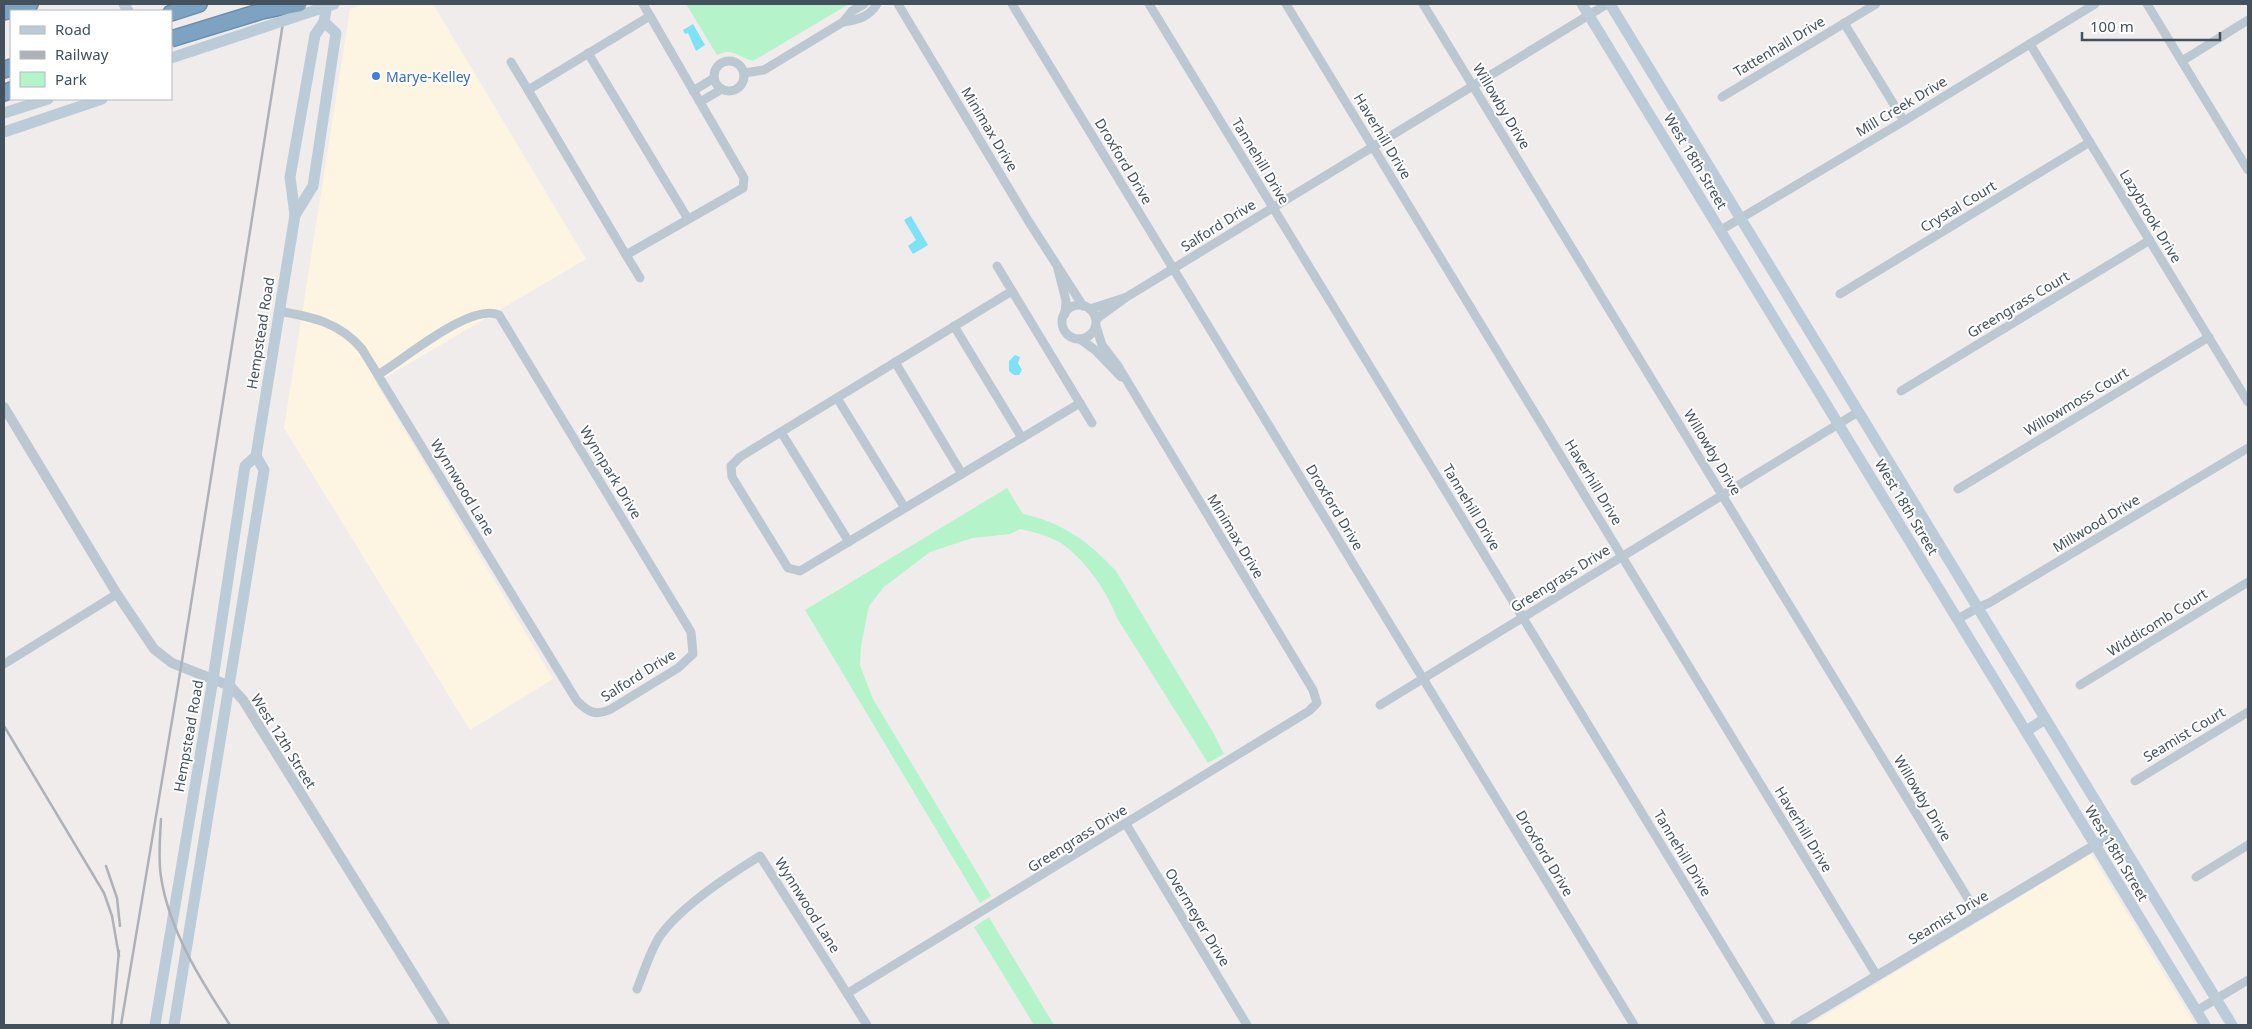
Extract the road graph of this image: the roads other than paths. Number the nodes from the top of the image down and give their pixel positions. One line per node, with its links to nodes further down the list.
1 (30, 4): 19 (highway)
2 (199, 4): 20 (highway)
3 (299, 4): 27 (highway, bridge)
4 (327, 4): 24 (main road, Hempstead Road)
5 (334, 4): 30 (main road, bridge)
6 (643, 4): 22 (street)
7 (864, 4): 25 (street)
8 (877, 4): 25 (street)
9 (898, 4): 59 (street, Minimax Drive)
10 (1012, 4): 60 (street, Droxford Drive)
11 (1149, 4): 51 (street, Tannehill Drive)
12 (1286, 4): 49 (street, Haverhill Drive)
13 (1423, 4): 35 (street, Willowby Drive)
14 (1582, 4): 21 (main road, West 18th Street)
15 (1608, 4): 21 (street, Salford Drive); 43 (main road, West 18th Street)
16 (1876, 4): 26 (street, Tattenhall Drive)
17 (2095, 4): 28 (street, Mill Creek Drive)
18 (2147, 4): 31 (street)
19 (10, 10)
20 (172, 13)
21 (1589, 15): 35 (street, Salford Drive); 45 (main road, West 18th Street)
22 (650, 16): 29 (street); 38 (street)
23 (2248, 20): 31 (street)
24 (324, 22): 52 (main road, Hempstead Road); 52 (main road, Hempstead Road)
25 (843, 22): 33 (street)
26 (1844, 23): 39 (street, Tattenhall Drive); 46 (street)
27 (172, 40)
28 (2030, 44): 46 (street, Mill Creek Drive); 48 (street, Lazybrook Drive)
29 (588, 53): 37 (street); 54 (street)
30 (172, 58)
31 (2182, 61): 50 (street)
32 (511, 62): 37 (street)
33 (744, 73): 34 (street); 36 (street)
34 (714, 78): 36 (street); 38 (street)
35 (1473, 85): 49 (street, Salford Drive); 91 (street, Willowby Drive)
36 (722, 89): 42 (street)
37 (528, 90): 57 (street)
38 (693, 91): 42 (street)
39 (1722, 97)
40 (45, 100): 44 (main road)
41 (99, 100): 47 (main road)
42 (700, 102): 54 (street)
43 (1674, 110): 45 (main road); 53 (main road, West 18th Street)
44 (4, 113)
45 (1655, 121): 55 (main road, West 18th Street)
46 (1904, 121): 53 (street, Mill Creek Drive)
47 (4, 132)
48 (2090, 142): 56 (street, Lazybrook Drive); 63 (street, Crystal Court)
49 (1373, 146): 51 (street, Salford Drive); 94 (street, Haverhill Drive)
50 (2247, 166)
51 (1273, 207): 60 (street, Salford Drive); 98 (street, Tannehill Drive)
52 (295, 215): 66 (main road, Hempstead Road)
53 (1739, 218): 55 (street, Mill Creek Drive); 68 (main road, West 18th Street)
54 (688, 219): 57 (street)
55 (1720, 230): 71 (main road, West 18th Street)
56 (2150, 240): 72 (street, Lazybrook Drive); 77 (street, Greengrass Court)
57 (626, 255): 61 (street)
58 (997, 266): 62 (street)
59 (1058, 269): 65 (street, Minimax Drive); 67 (street, Minimax Drive)
60 (1174, 269): 64 (street, Salford Drive); 103 (street, Droxford Drive)
61 (640, 278)
62 (1012, 291): 70 (street); 80 (street)
63 (1840, 294)
64 (1125, 298): 65 (street, Salford Drive); 69 (street, Salford Drive)
65 (1087, 307): 67 (street); 69 (street)
66 (279, 311): 75 (street, Wynnwood Lane); 88 (main road, Hempstead Road)
67 (1065, 314): 73 (street)
68 (1800, 316): 71 (main road); 82 (main road, West 18th Street)
69 (1096, 322): 73 (street); 76 (street, Minimax Drive)
70 (954, 326): 74 (street); 86 (street)
71 (1780, 328): 84 (main road, West 18th Street)
72 (2209, 337): 79 (street, Lazybrook Drive); 90 (street, Willowmoss Court)
73 (1080, 338): 76 (street, Minimax Drive)
74 (895, 362): 78 (street); 89 (street)
75 (379, 374): 100 (street, Wynnpark Drive); 109 (street, Wynnwood Lane)
76 (1128, 384): 106 (street, Minimax Drive)
77 (1901, 392)
78 (837, 398): 85 (street); 92 (street)
79 (2248, 402)
80 (1080, 403): 83 (street); 86 (street)
81 (4, 407): 96 (street, West 12th Street)
82 (1858, 412): 84 (street, Greengrass Drive); 97 (main road, West 18th Street)
83 (1092, 423)
84 (1839, 423): 91 (street, Greengrass Drive); 99 (main road, West 18th Street)
85 (781, 432): 93 (street); 93 (street)
86 (1022, 438): 89 (street)
87 (2248, 448): 97 (street, Millwood Drive)
88 (256, 456): 102 (main road, Hempstead Road); 105 (main road, Hempstead Road)
89 (962, 474): 92 (street)
90 (1958, 489)
91 (1723, 494): 94 (street, Greengrass Drive); 120 (street, Willowby Drive)
92 (905, 508): 93 (street)
93 (849, 542)
94 (1622, 556): 98 (street, Greengrass Drive); 123 (street, Haverhill Drive)
95 (2248, 582): 104 (street, Widdicomb Court)
96 (117, 594): 101 (street); 102 (street, West 12th Street)
97 (1977, 608): 99 (street, Millwood Drive); 110 (main road, West 18th Street)
98 (1523, 617): 103 (street, Greengrass Drive); 135 (street, Tannehill Drive)
99 (1958, 619): 111 (main road, West 18th Street)
100 (694, 654): 109 (street, Salford Drive)
101 (4, 664)
102 (213, 679): 105 (street, West 12th Street); 118 (main road, Hempstead Road)
103 (1423, 679): 107 (street, Greengrass Drive); 134 (street, Droxford Drive)
104 (2080, 685)
105 (230, 686): 119 (main road, Hempstead Road); 131 (street, West 12th Street)
106 (1317, 703): 113 (street, Greengrass Drive)
107 (1380, 705)
108 (2248, 712): 112 (street, Seamist Court)
109 (595, 713)
110 (2045, 719): 111 (main road); 114 (main road, West 18th Street)
111 (2026, 731): 115 (main road, West 18th Street)
112 (2135, 781)
113 (1126, 824): 126 (street, Greengrass Drive); 133 (street, Overmeyer Drive)
114 (2114, 832): 115 (street, Seamist Drive); 127 (main road, West 18th Street)
115 (2095, 844): 120 (street, Seamist Drive); 128 (main road, West 18th Street)
116 (2248, 845): 117 (street)
117 (2196, 877)
118 (179, 880): 119 (main road); 121 (main road, Hempstead Road)
119 (197, 883): 122 (main road, Hempstead Road)
120 (1978, 915): 123 (street, Seamist Drive)
121 (171, 927): 122 (main road); 129 (main road, Hempstead Road)
122 (185, 956): 130 (main road, Hempstead Road)
123 (1877, 976): 136 (street, Seamist Drive)
124 (2248, 980): 127 (street)
125 (636, 989): 126 (street, Wynnwood Lane)
126 (848, 993): 132 (street, Wynnwood Lane)
127 (2216, 999): 128 (street); 138 (main road, West 18th Street)
128 (2196, 1011): 137 (main road, West 18th Street)
129 (155, 1025)
130 (174, 1025)
131 (445, 1025)
132 (868, 1025)
133 (1248, 1025)
134 (1634, 1025)
135 (1771, 1025)
136 (1796, 1025)
137 (2205, 1025)
138 (2232, 1025)

